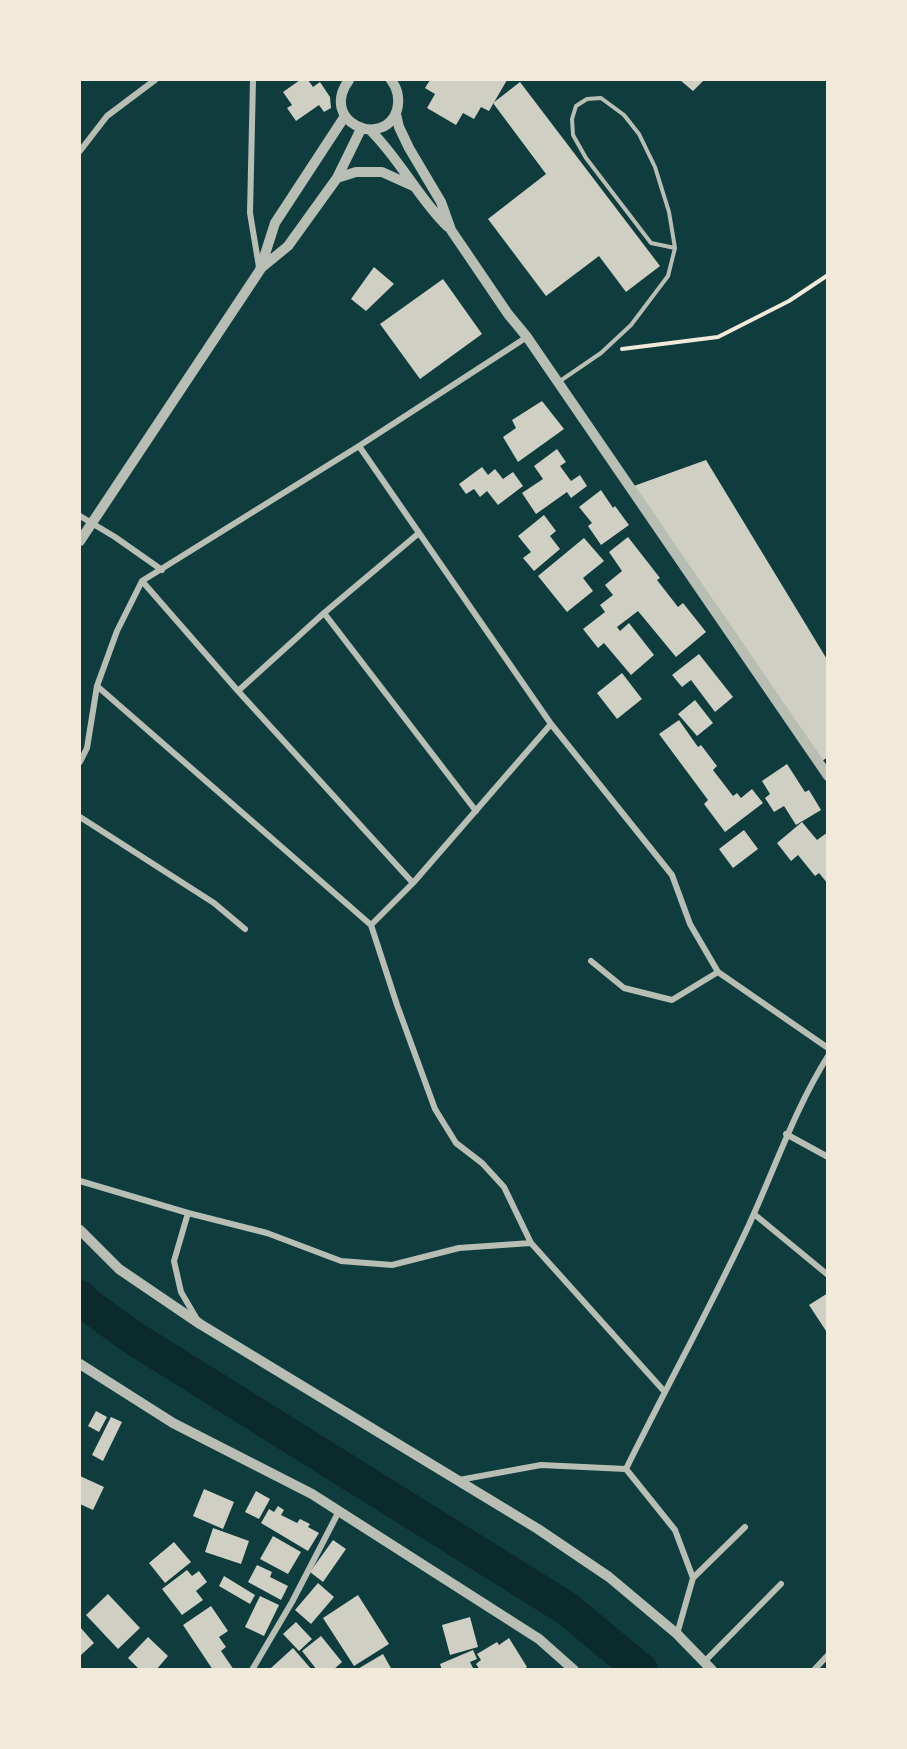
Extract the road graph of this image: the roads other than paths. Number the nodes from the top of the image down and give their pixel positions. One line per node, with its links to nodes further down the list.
1 (155, 80): 8 (street)
2 (253, 80): 13 (street)
3 (344, 82): 6 (street)
4 (396, 83): 5 (street)
5 (396, 114): 7 (street); 11 (street)
6 (345, 116): 7 (street); 13 (street)
7 (365, 129): 9 (street); 10 (street)
8 (80, 151)
9 (336, 178): 10 (street); 13 (street)
10 (414, 187): 11 (street)
11 (452, 231): 14 (street)
12 (675, 248): 12 (lane); 15 (lane)
13 (260, 270): 18 (street)
14 (527, 337): 15 (street); 16 (street)
15 (558, 382): 28 (street)
16 (359, 446): 19 (street); 21 (street)
17 (80, 516): 18 (street)
18 (92, 522): 20 (street); 21 (street)
19 (419, 533): 23 (street); 26 (street)
20 (80, 541)
21 (162, 570): 22 (street)
22 (142, 581): 24 (street); 25 (street)
23 (324, 613): 25 (street); 29 (street)
24 (97, 686): 27 (street); 32 (street)
25 (238, 691): 31 (street)
26 (551, 724): 29 (street); 35 (street)
27 (80, 762)
28 (828, 776)
29 (476, 811): 31 (street)
30 (80, 817): 33 (street)
31 (413, 883): 32 (street)
32 (371, 925): 44 (street)
33 (245, 929)
34 (591, 961): 35 (street)
35 (718, 972): 36 (street)
36 (828, 1048)
37 (828, 1056): 38 (street)
38 (786, 1134): 39 (street); 42 (street)
39 (828, 1157)
40 (80, 1181): 41 (street)
41 (188, 1213): 44 (street); 46 (street)
42 (754, 1214): 45 (street); 48 (street)
43 (80, 1230): 46 (street)
44 (531, 1243): 48 (street)
45 (828, 1275)
46 (200, 1324): 50 (street)
47 (80, 1364): 51 (street)
48 (664, 1391): 49 (street)
49 (626, 1469): 50 (street); 53 (street)
50 (456, 1481): 55 (street)
51 (338, 1513): 58 (street); 59 (street)
52 (745, 1527): 53 (street)
53 (693, 1578): 55 (street)
54 (781, 1584): 57 (street)
55 (677, 1634): 57 (street)
56 (828, 1655): 60 (street)
57 (709, 1665)
58 (252, 1670)
59 (574, 1670)
60 (814, 1670)

